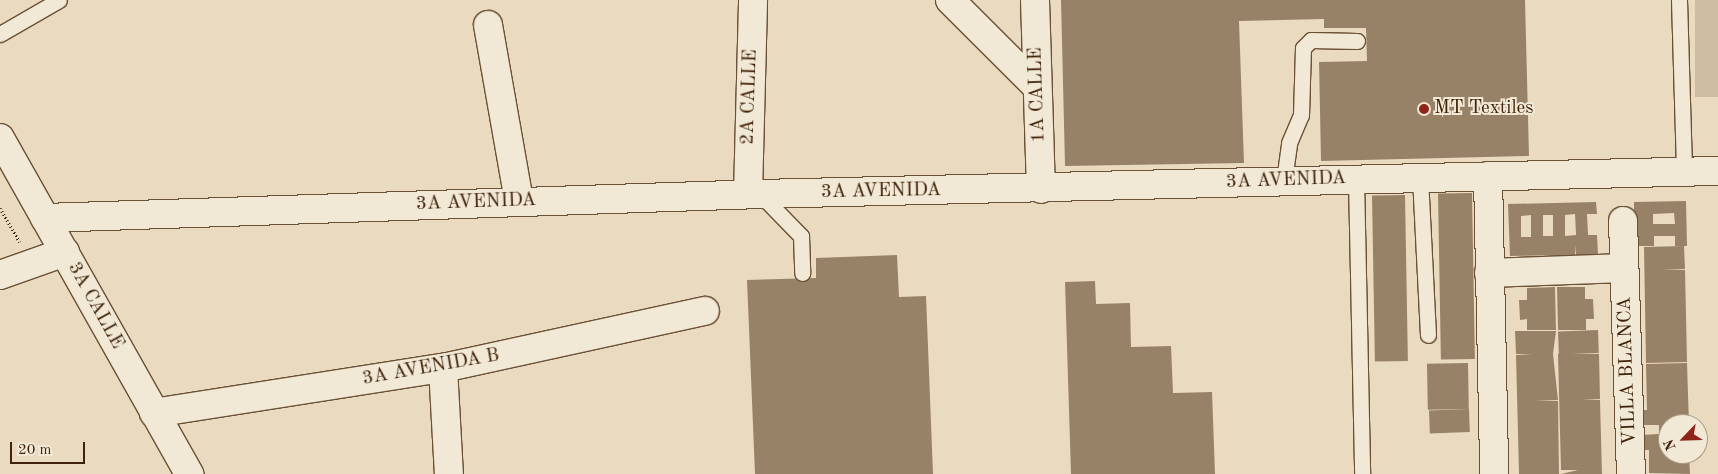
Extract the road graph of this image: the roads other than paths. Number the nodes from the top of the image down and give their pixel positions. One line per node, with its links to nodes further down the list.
1 (59, 0): 7 (lane)
2 (753, 0): 18 (street, 2A CALLE)
3 (950, 0): 9 (street)
4 (1035, 0): 9 (street, 1A CALLE)
5 (1680, 0): 12 (lane)
6 (488, 26): 19 (street)
7 (0, 34)
8 (1358, 41): 16 (lane)
9 (1037, 87): 17 (street, 1A CALLE)
10 (0, 138): 20 (street, 3A CALLE)
11 (1718, 171): 12 (street, 3A AVENIDA)
12 (1684, 172): 13 (street, 3A AVENIDA)
13 (1488, 176): 14 (street, 3A AVENIDA); 25 (street)
14 (1420, 178): 15 (street, 3A AVENIDA); 28 (lane)
15 (1356, 179): 16 (street, 3A AVENIDA); 33 (lane)
16 (1284, 180): 17 (street, 3A AVENIDA)
17 (1041, 189): 18 (street, 3A AVENIDA)
18 (754, 194): 19 (street, 3A AVENIDA); 24 (lane)
19 (519, 201): 20 (street, 3A AVENIDA)
20 (45, 218): 22 (street, 3A CALLE)
21 (1623, 221): 23 (street, VILLA BLANCA)
22 (65, 252): 26 (street); 30 (street, 3A CALLE)
23 (1624, 268): 25 (street); 35 (street, VILLA BLANCA)
24 (802, 273)
25 (1490, 273): 34 (street)
26 (0, 275)
27 (705, 311): 29 (street, 3A AVENIDA B)
28 (1428, 335)
29 (443, 368): 30 (street, 3A AVENIDA B); 32 (street)
30 (154, 414): 31 (street, 3A CALLE)
31 (189, 474)
32 (449, 474)
33 (1362, 474)
34 (1494, 474)
35 (1632, 474)

